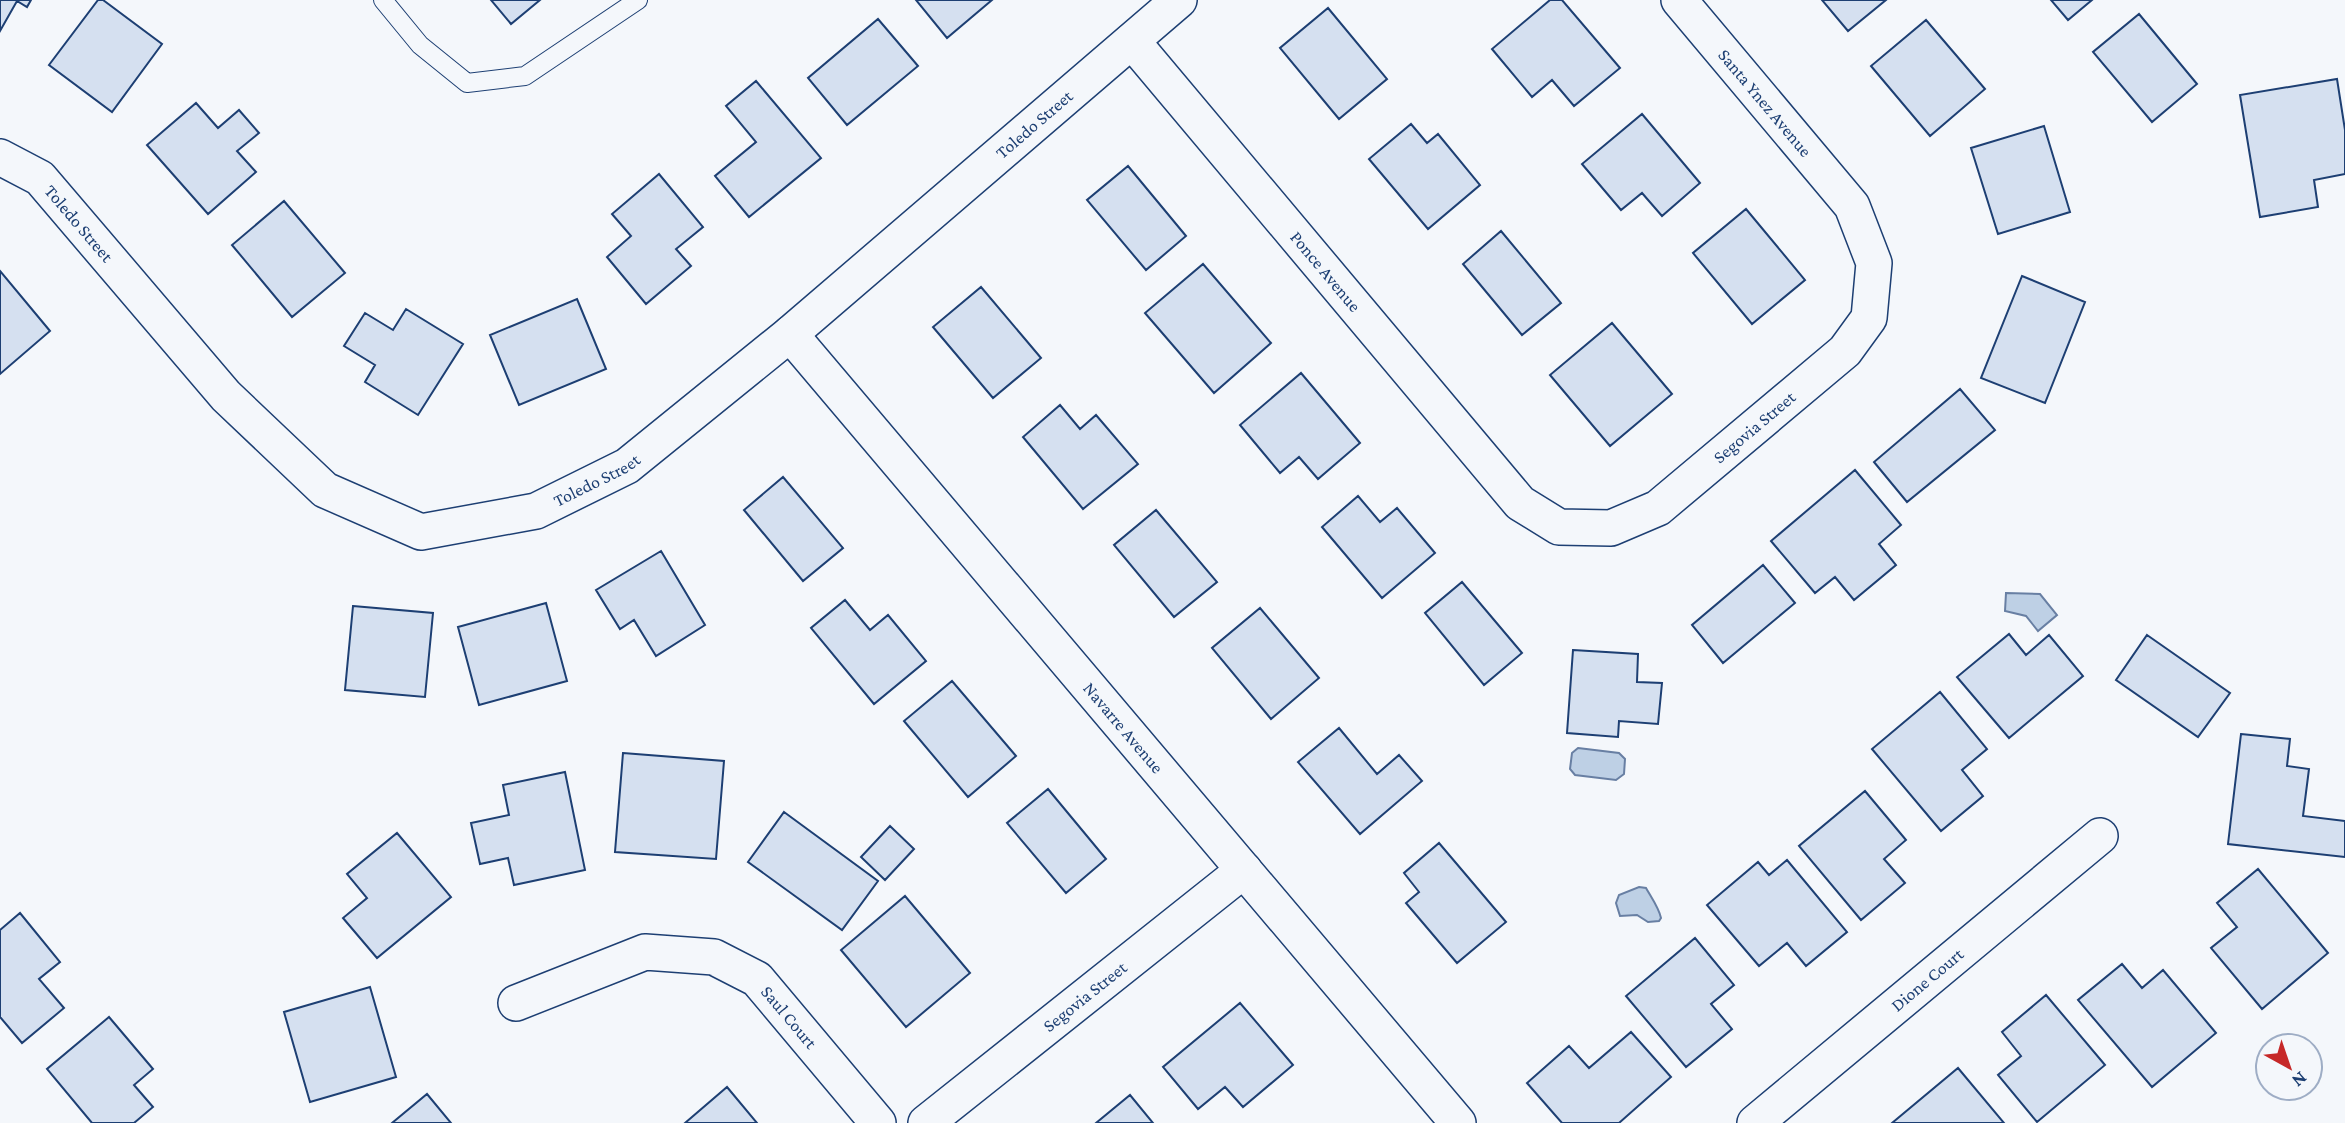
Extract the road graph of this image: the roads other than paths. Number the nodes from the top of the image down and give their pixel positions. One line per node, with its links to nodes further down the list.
1 (383, 0): 2 (lane)
2 (638, 0)
3 (1179, 0): 5 (street, Toledo Street)
4 (1679, 0): 7 (street, Santa Ynez Avenue)
5 (1132, 41): 8 (street, Toledo Street); 9 (street, Ponce Avenue)
6 (0, 157): 8 (street, Toledo Street)
7 (1852, 205): 9 (street, Segovia Street)
8 (790, 334): 11 (street, Navarre Avenue)
9 (1520, 503)
10 (2100, 836): 16 (street, Dione Court)
11 (1244, 870): 14 (street, Segovia Street); 15 (street, Navarre Avenue)
12 (516, 1003): 13 (street, Saul Court)
13 (878, 1123)
14 (926, 1123)
15 (1458, 1123)
16 (1755, 1123)

